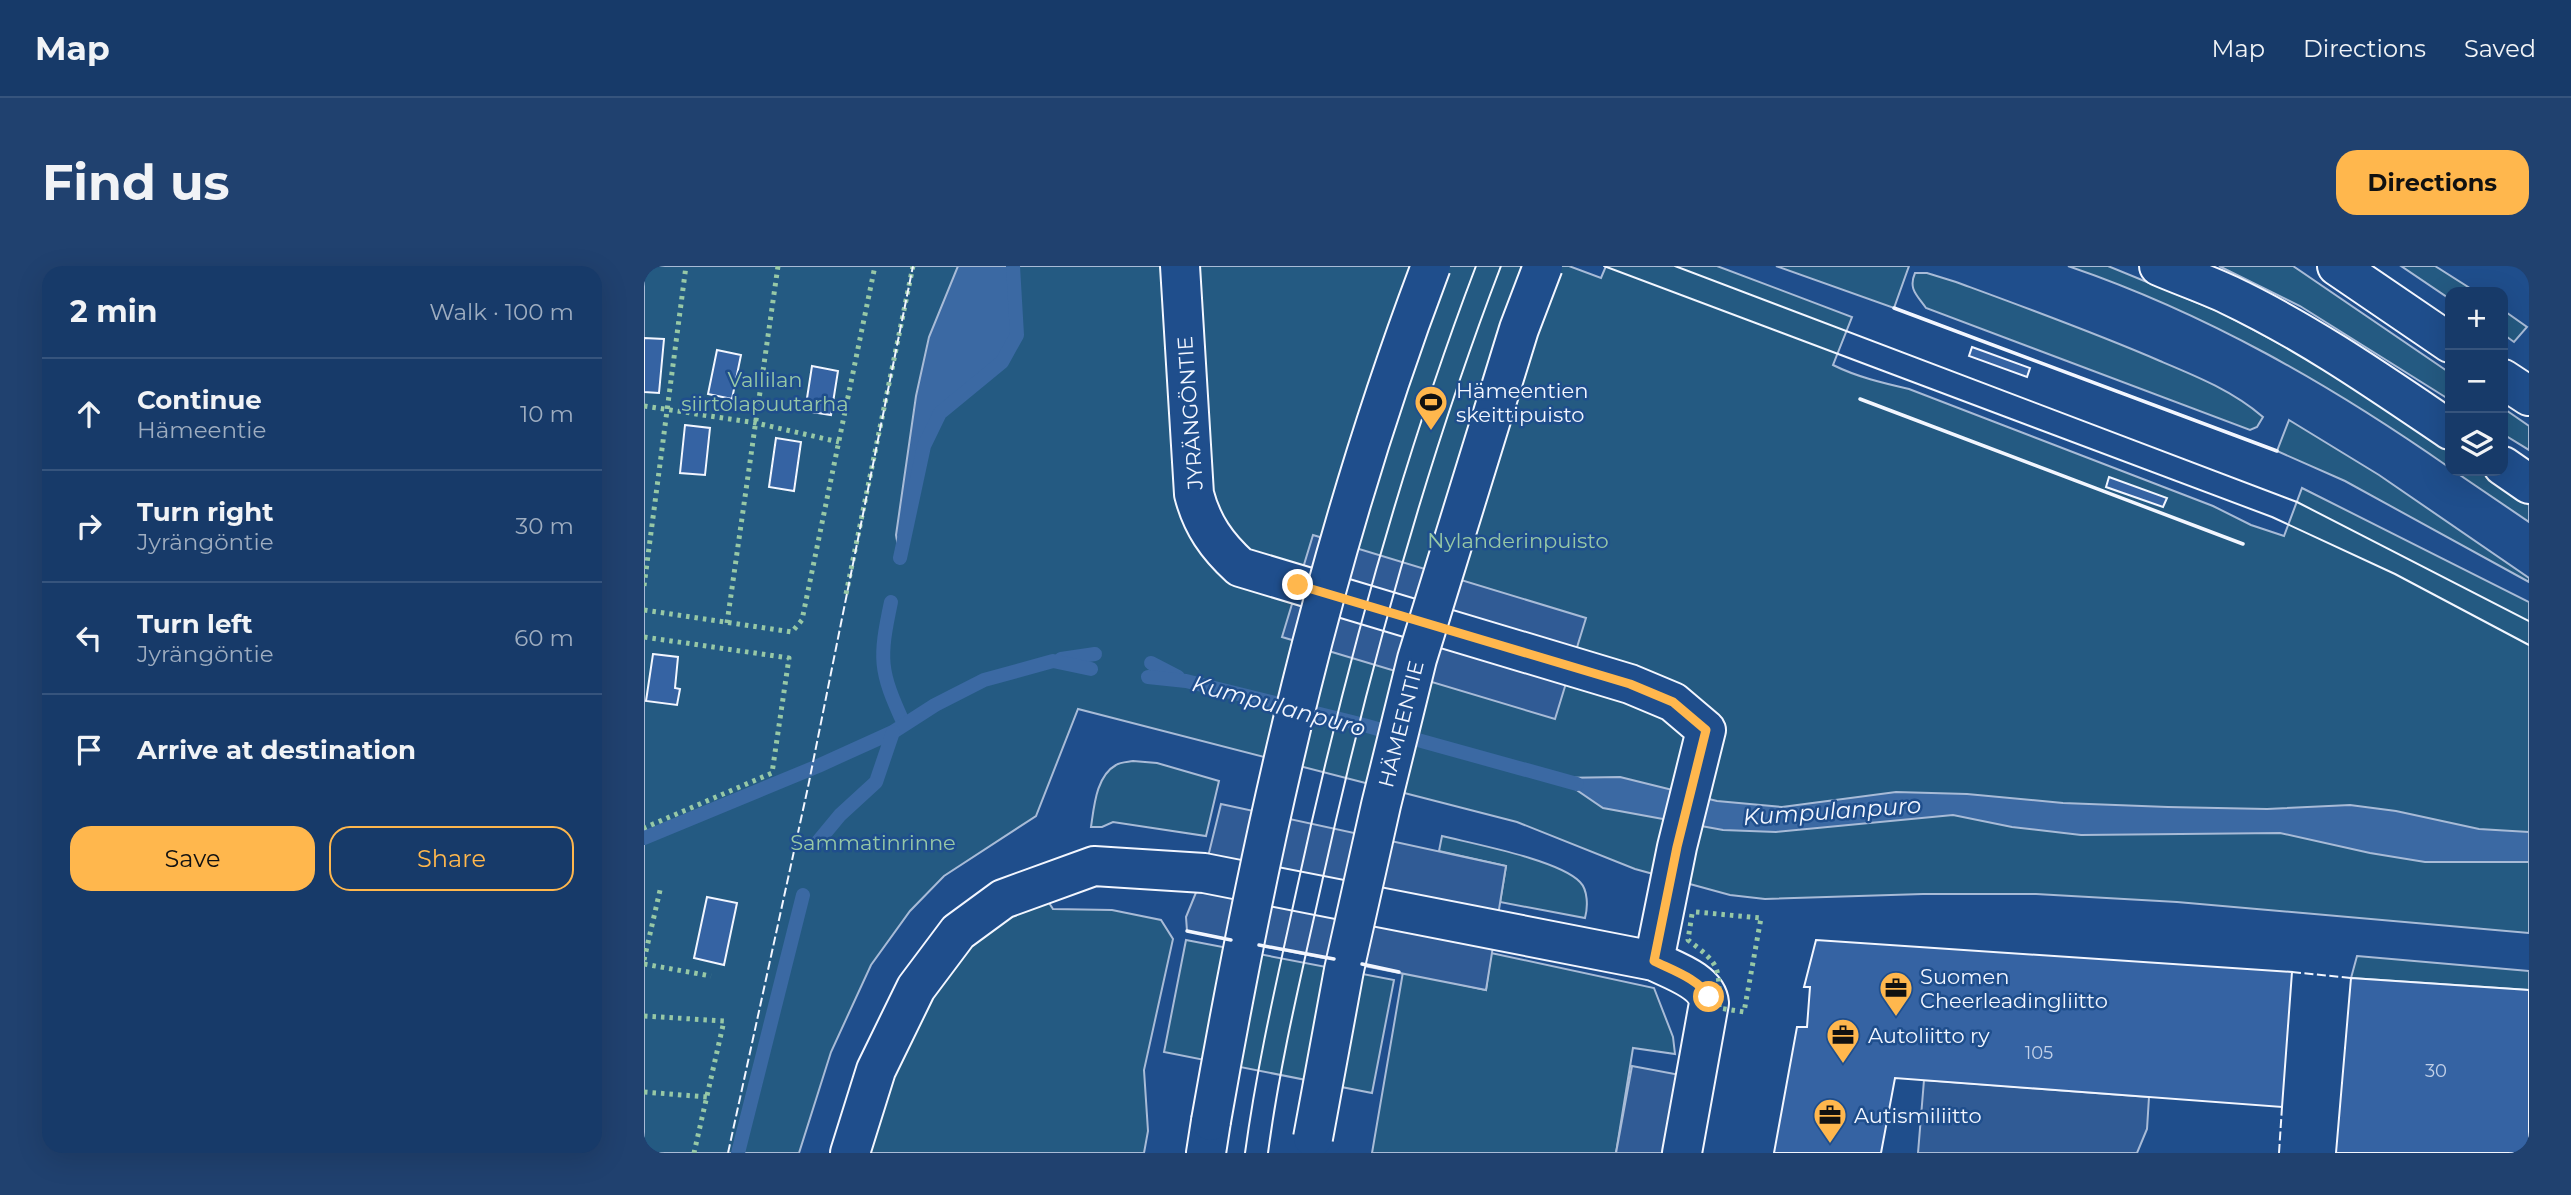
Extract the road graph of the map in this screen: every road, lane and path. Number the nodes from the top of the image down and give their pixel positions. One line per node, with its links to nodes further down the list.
1 (1180, 266): 12 (main road, JYRÄNGÖNTIE)
2 (1431, 266): 13 (main road, bridge)
3 (1543, 266): 14 (main road, HÄMEENTIE, bridge)
4 (2159, 266): 9 (main road)
5 (2337, 266): 6 (main road)
6 (2445, 340)
7 (2508, 382): 8 (main road)
8 (2529, 396)
9 (2445, 427)
10 (2508, 469): 11 (main road)
11 (2529, 484)
12 (1654, 961): 15 (main road); 16 (main road)
13 (1209, 1137)
14 (1312, 1145)
15 (850, 1153)
16 (1682, 1153)

